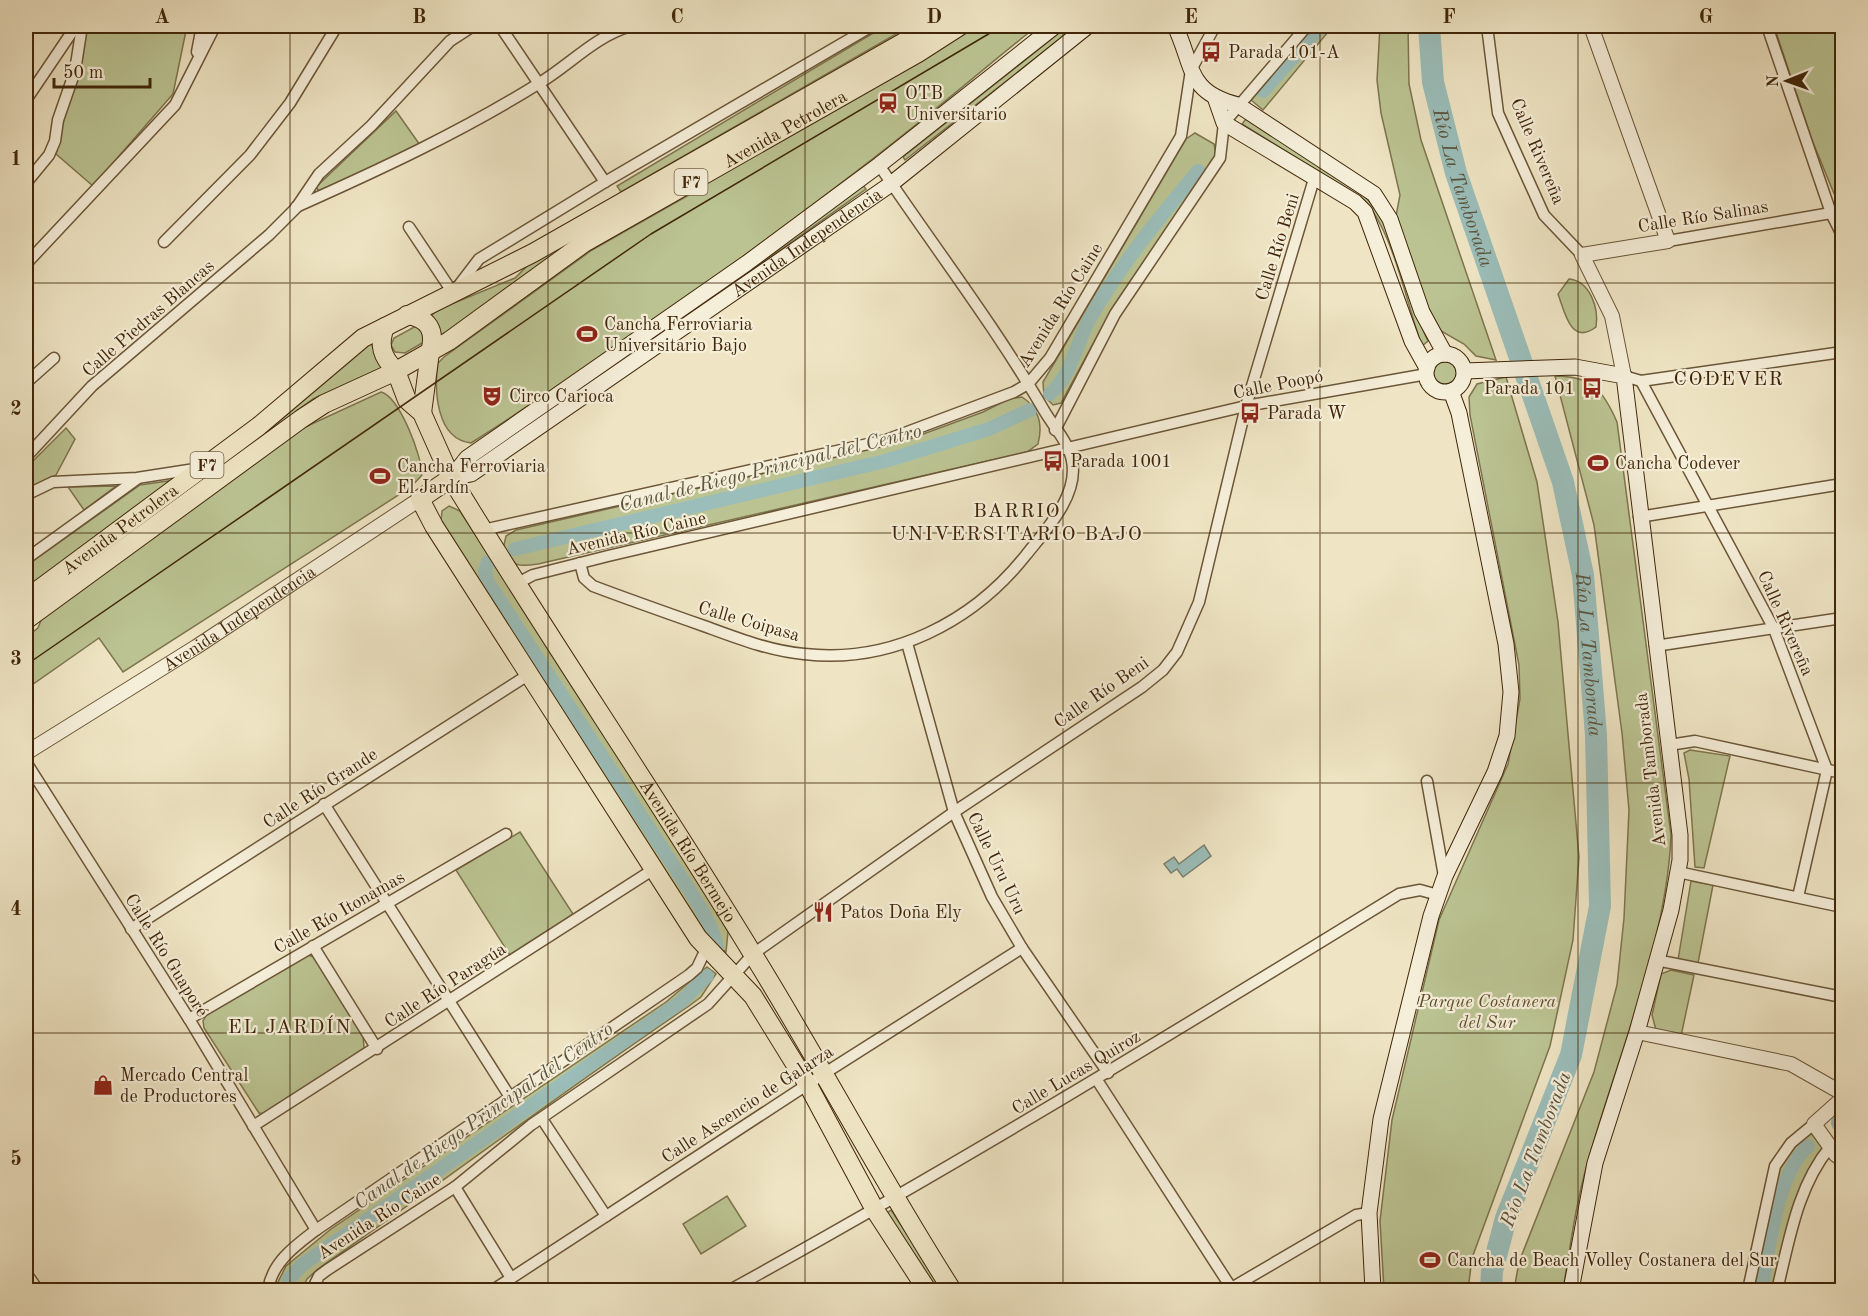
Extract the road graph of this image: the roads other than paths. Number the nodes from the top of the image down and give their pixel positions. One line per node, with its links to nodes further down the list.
1 (76, 26): 23 (street)
2 (82, 26): 30 (street)
3 (202, 26): 20 (street)
4 (215, 26): 20 (street)
5 (337, 26): 37 (street)
6 (473, 26): 32 (street)
7 (500, 26): 22 (street)
8 (631, 26): 22 (street)
9 (872, 26): 29 (street)
10 (932, 26): 40 (main road, Avenida Petrolera / F7)
11 (960, 26): 43 (main road, Avenida Petrolera / F7)
12 (1055, 26): 27 (main road, Avenida Independencia)
13 (1088, 26): 31 (main road, Avenida Independencia)
14 (1175, 26): 21 (main road)
15 (1215, 26): 21 (street, Avenida Río Caine)
16 (1307, 26): 25 (street)
17 (1487, 26): 38 (street, Calle Rivereña)
18 (1591, 26): 36 (street)
19 (1767, 26): 33 (street)
20 (196, 62): 39 (street)
21 (1191, 70): 24 (main road); 53 (street, Avenida Río Caine)
22 (540, 83): 29 (street); 32 (street)
23 (26, 100)
24 (1216, 100): 25 (main road); 26 (main road)
25 (1238, 105): 26 (street); 45 (main road)
26 (1224, 123): 28 (main road); 57 (street)
27 (879, 165): 31 (street); 63 (main road, Avenida Independencia)
28 (1314, 179): 48 (main road); 55 (street, Calle Río Beni)
29 (605, 182): 40 (street)
30 (26, 183)
31 (891, 184): 53 (street); 63 (main road, Avenida Independencia)
32 (296, 208): 60 (street, Calle Piedras Blancas)
33 (1831, 213): 35 (street); 36 (street, Calle Río Salinas)
34 (409, 227): 40 (street)
35 (1842, 235)
36 (1668, 241): 38 (street, Calle Río Salinas)
37 (164, 242)
38 (1582, 255): 50 (street, Calle Rivereña)
39 (26, 264)
40 (453, 293): 41 (main road, Avenida Petrolera / F7)
41 (407, 315): 42 (main road, F7); 43 (main road)
42 (385, 327): 47 (main road); 61 (main road, Avenida Petrolera / F7)
43 (430, 352): 47 (main road, F7); 56 (main road)
44 (1842, 352): 51 (street)
45 (1445, 354): 48 (main road); 49 (main road)
46 (54, 358): 52 (street)
47 (396, 371): 56 (main road, Avenida Río Bermejo); 75 (main road, Avenida Petrolera / F7)
48 (1427, 371): 54 (main road); 55 (street, Calle Poopó)
49 (1464, 371): 50 (main road); 54 (main road)
50 (1624, 376): 51 (street); 68 (main road, Avenida Tamborada)
51 (1641, 381): 67 (street, Calle Rivereña)
52 (26, 383)
53 (1029, 384): 57 (street); 69 (street, Avenida Río Caine)
54 (1451, 390): 91 (main road)
55 (1246, 406): 58 (street, Calle Poopó); 87 (street, Calle Río Beni)
56 (422, 413): 63 (main road, Avenida Río Bermejo)
57 (1055, 430): 58 (street)
58 (1067, 447): 59 (street, Calle Poopó); 77 (street, Calle Coipasa)
59 (1047, 452): 71 (street, Avenida Río Caine)
60 (26, 457)
61 (204, 467): 62 (street); 73 (main road, Avenida Petrolera / F7)
62 (137, 478): 65 (street); 70 (street)
63 (451, 478): 66 (main road, Avenida Independencia); 69 (main road, Avenida Río Bermejo)
64 (1842, 484): 67 (street)
65 (26, 495)
66 (420, 499): 79 (main road, Avenida Río Bermejo); 81 (street, Avenida Independencia)
67 (1708, 504): 68 (street); 76 (street, Calle Rivereña)
68 (1639, 517): 78 (main road, Avenida Tamborada)
69 (483, 530): 72 (main road, Avenida Río Bermejo)
70 (26, 559)
71 (580, 563): 72 (street, Avenida Río Caine); 77 (street, Calle Coipasa)
72 (516, 584): 100 (main road, Avenida Río Bermejo)
73 (26, 599)
74 (1842, 618): 76 (street)
75 (26, 620)
76 (1774, 629): 78 (street); 83 (street, Calle Rivereña)
77 (907, 643): 87 (street, Calle Uru Uru)
78 (1655, 646): 80 (main road, Avenida Tamborada)
79 (528, 675): 86 (street, Calle Río Grande); 89 (main road, Avenida Río Bermejo)
80 (1669, 745): 83 (street); 90 (main road, Avenida Tamborada)
81 (26, 753)
82 (26, 762): 96 (street, Calle Río Guaporé)
83 (1827, 770): 84 (street); 93 (street)
84 (1842, 773)
85 (1428, 781): 91 (street)
86 (324, 804): 94 (street); 96 (street, Calle Río Grande)
87 (954, 812): 98 (street, Calle Uru Uru); 100 (street, Calle Río Beni)
88 (506, 834): 94 (street, Calle Río Itonamas)
89 (654, 869): 99 (main road, Avenida Río Bermejo); 104 (street, Calle Río Paragúa)
90 (1678, 872): 93 (street); 101 (main road, Avenida Tamborada)
91 (1444, 876): 92 (main road)
92 (1438, 895): 109 (street, Calle Lucas Quiroz); 123 (main road)
93 (1798, 897): 95 (street)
94 (386, 903): 97 (street, Calle Río Itonamas); 104 (street)
95 (1842, 907)
96 (131, 928): 105 (street, Calle Río Guaporé)
97 (313, 946): 105 (street, Calle Río Itonamas); 107 (street)
98 (1022, 948): 108 (street, Calle Ascencio de Galarza); 109 (street, Calle Uru Uru)
99 (706, 949): 102 (main road, Avenida Río Bermejo); 113 (street, Avenida Río Caine)
100 (753, 954): 102 (street, Avenida Río Caine); 108 (main road, Avenida Río Bermejo)
101 (1656, 960): 103 (street); 106 (main road, Avenida Tamborada)
102 (732, 975): 111 (main road, Avenida Río Bermejo); 115 (street, Avenida Río Caine)
103 (1842, 997)
104 (450, 1002): 107 (street, Calle Río Paragúa); 113 (street)
105 (189, 1019): 117 (street, Calle Río Guaporé)
106 (1637, 1032): 112 (street); 137 (main road, Avenida Tamborada)
107 (377, 1048): 117 (street, Calle Río Paragúa)
108 (825, 1073): 111 (street, Calle Ascencio de Galarza); 121 (main road, Avenida Río Bermejo)
109 (1108, 1073): 110 (street, Calle Lucas Quiroz)
110 (1097, 1080): 121 (street, Calle Lucas Quiroz); 128 (street)
111 (808, 1085): 122 (main road, Avenida Río Bermejo); 124 (street, Calle Ascencio de Galarza)
112 (1842, 1093)
113 (510, 1097): 125 (street, Avenida Río Caine)
114 (1842, 1099): 116 (street)
115 (542, 1119): 120 (street, Avenida Río Caine); 124 (street)
116 (1814, 1124): 118 (street); 138 (street)
117 (253, 1126): 125 (street, Calle Río Guaporé)
118 (1830, 1147): 119 (street); 139 (street)
119 (1842, 1159)
120 (455, 1187): 127 (street); 131 (street, Avenida Río Caine)
121 (894, 1199): 122 (street, Calle Lucas Quiroz); 135 (main road, Avenida Río Bermejo)
122 (875, 1210): 133 (street, Calle Lucas Quiroz); 134 (main road, Avenida Río Bermejo)
123 (1369, 1213): 128 (street); 136 (main road)
124 (606, 1216): 127 (street, Calle Ascencio de Galarza)
125 (316, 1230): 130 (street, Avenida Río Caine)
126 (26, 1273): 129 (street)
127 (512, 1278): 132 (street, Calle Ascencio de Galarza)
128 (1230, 1289)
129 (38, 1290)
130 (268, 1290)
131 (312, 1290)
132 (493, 1290)
133 (730, 1290)
134 (927, 1290)
135 (952, 1290)
136 (1373, 1290)
137 (1571, 1290)
138 (1748, 1290)
139 (1777, 1290)

